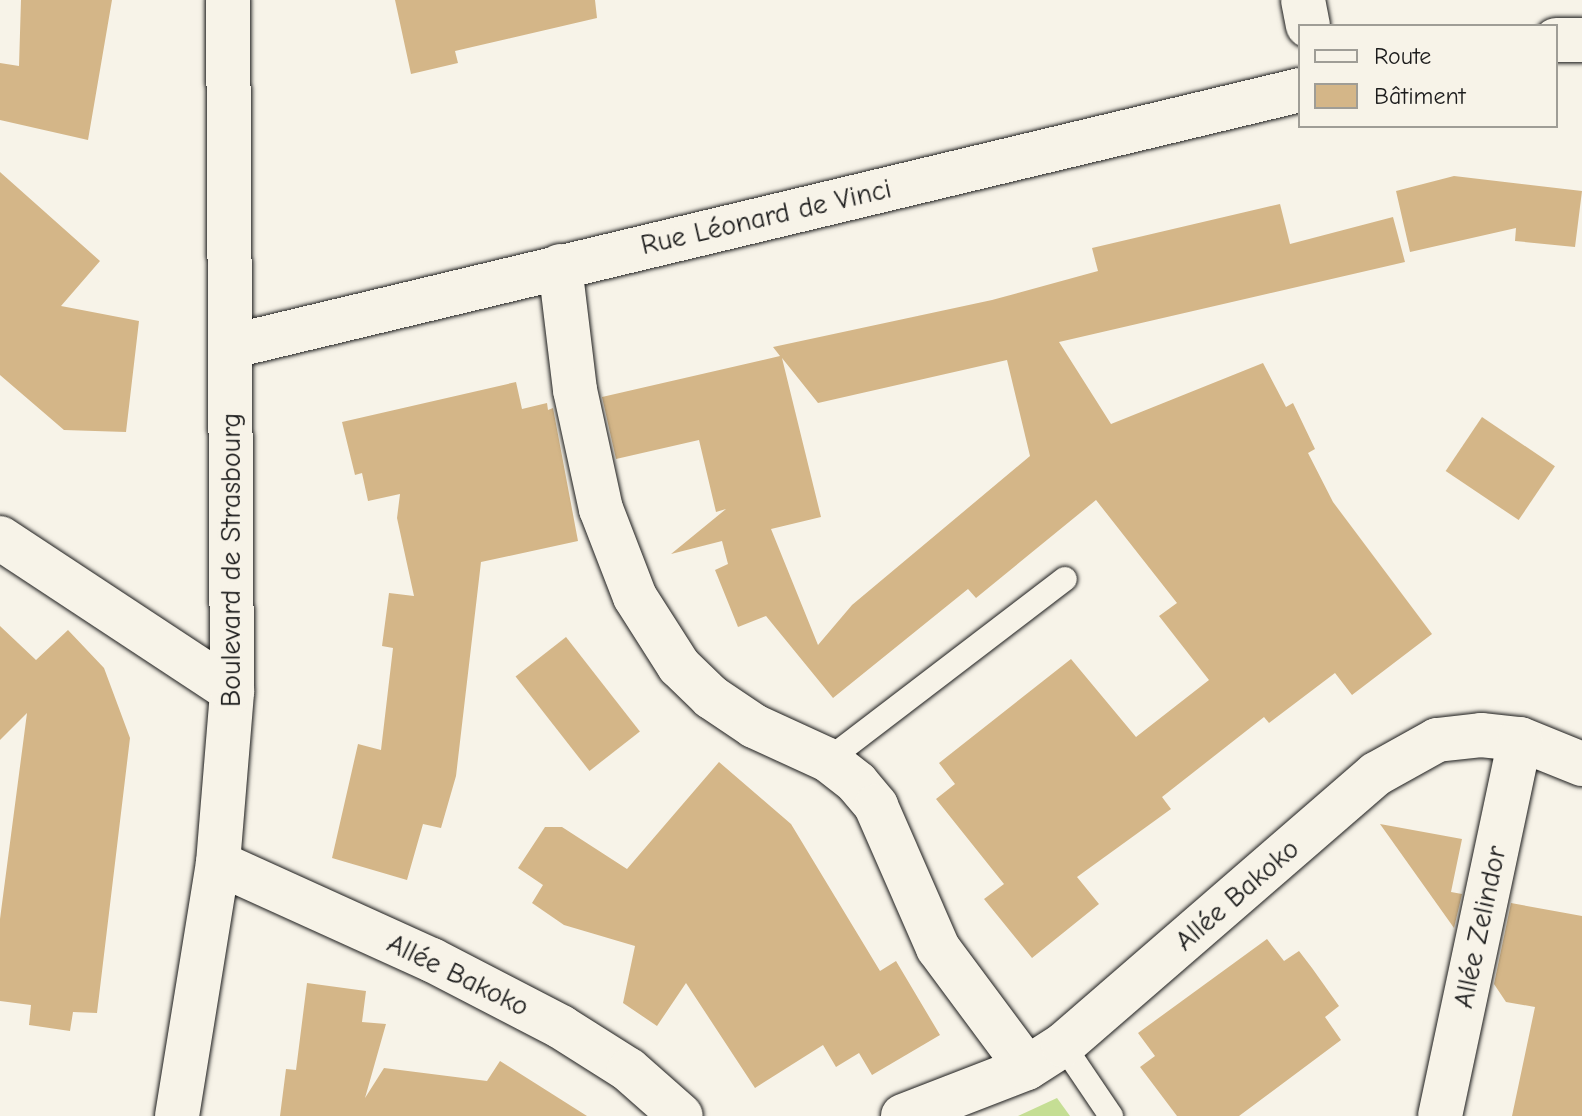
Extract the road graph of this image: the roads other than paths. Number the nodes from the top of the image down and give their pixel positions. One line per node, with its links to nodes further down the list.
1 (228, 0): 8 (street, Boulevard de Strasbourg)
2 (1303, 0): 3 (street)
3 (1308, 24)
4 (1558, 40): 5 (street)
5 (1582, 40)
6 (1298, 90): 7 (street, Rue Léonard de Vinci)
7 (560, 266): 8 (street, Rue Léonard de Vinci); 13 (street)
8 (233, 346): 11 (street, Boulevard de Strasbourg)
9 (0, 538): 11 (street)
10 (1065, 579): 13 (lane)
11 (232, 691): 15 (street, Boulevard de Strasbourg)
12 (1520, 739): 14 (street, Allée Bakoko); 16 (street, Allée Bakoko); 21 (street, Allée Zelindor)
13 (828, 760): 16 (street)
14 (1582, 764)
15 (218, 863): 17 (street, Boulevard de Strasbourg); 18 (street, Allée Bakoko)
16 (1045, 1057): 19 (street, Allée Bakoko); 20 (lane)
17 (177, 1116)
18 (681, 1116)
19 (903, 1116)
20 (1111, 1116)
21 (1440, 1116)

